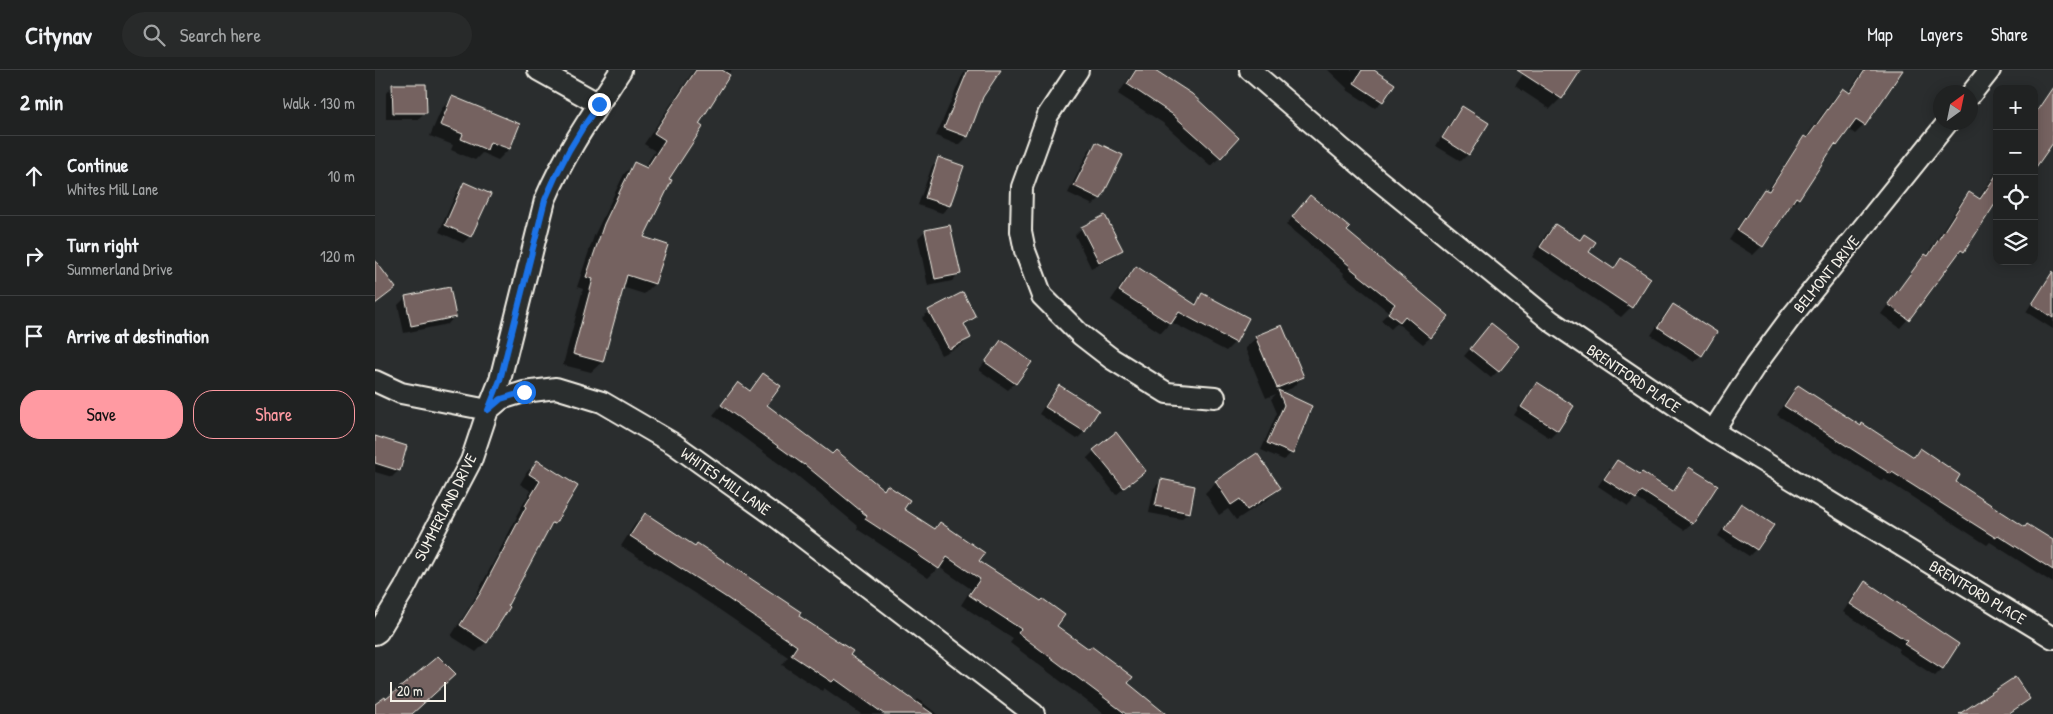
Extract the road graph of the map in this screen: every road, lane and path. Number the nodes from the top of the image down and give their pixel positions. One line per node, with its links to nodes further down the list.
1 (538, 70): 7 (street)
2 (621, 70): 7 (street, SUMMERLAND DRIVE)
3 (1250, 70): 12 (street, BRENTFORD PLACE)
4 (1990, 70): 6 (street)
5 (1074, 76): 10 (street)
6 (1978, 85)
7 (599, 104): 11 (street, SUMMERLAND DRIVE)
8 (1941, 130): 12 (street, BELMONT DRIVE)
9 (375, 381): 11 (street)
10 (1215, 397)
11 (488, 410): 13 (street, SUMMERLAND DRIVE); 15 (street, WHITES MILL LANE)
12 (1713, 432): 14 (street, BRENTFORD PLACE)
13 (375, 634)
14 (2053, 638)
15 (1034, 714)

